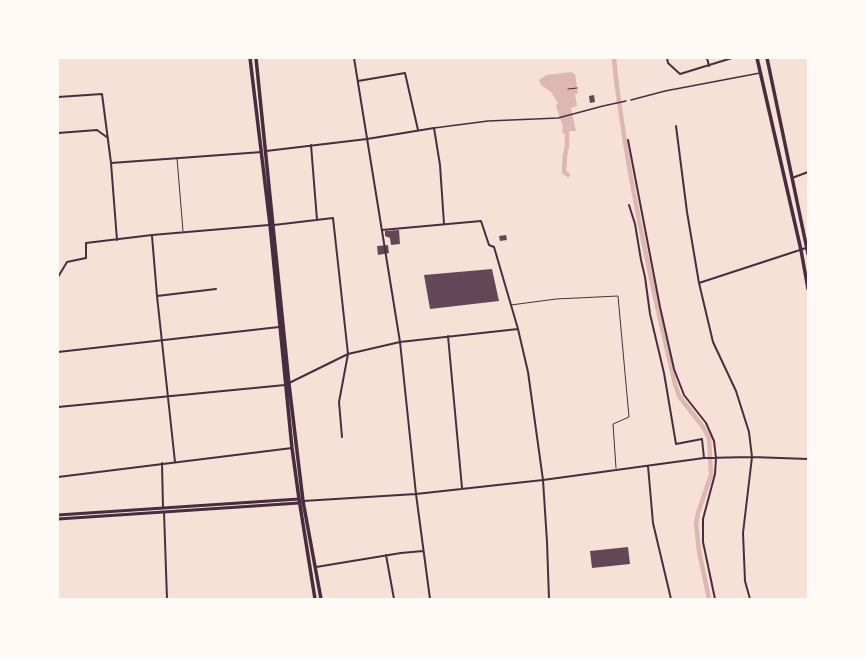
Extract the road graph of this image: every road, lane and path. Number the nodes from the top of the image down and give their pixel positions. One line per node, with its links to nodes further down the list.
1 (250, 58): 26 (main road)
2 (256, 58): 25 (main road)
3 (354, 58): 11 (street)
4 (667, 58): 9 (street)
5 (707, 58): 9 (street)
6 (732, 58): 9 (street)
7 (757, 58): 10 (main road)
8 (767, 58): 30 (main road)
9 (709, 66)
10 (761, 73): 15 (street); 40 (main road)
11 (358, 81): 19 (street); 22 (street)
12 (577, 88): 13 (path)
13 (568, 89)
14 (58, 98): 21 (street)
15 (631, 100)
16 (626, 101): 18 (street)
17 (676, 126): 43 (street)
18 (434, 128): 19 (street); 33 (street)
19 (418, 130): 22 (street)
20 (58, 133): 21 (street)
21 (108, 138): 28 (street)
22 (367, 139): 24 (street); 35 (street)
23 (628, 140): 62 (street)
24 (311, 145): 25 (street); 32 (street)
25 (267, 151): 26 (street); 34 (main road)
26 (261, 152): 27 (street); 34 (main road)
27 (176, 158): 28 (street); 36 (lane)
28 (111, 163): 38 (street)
29 (808, 172): 30 (street)
30 (792, 178): 39 (main road)
31 (630, 205): 61 (street)
32 (316, 220): 34 (street); 54 (street)
33 (444, 224): 35 (street); 47 (street)
34 (272, 225): 36 (street); 48 (main road)
35 (382, 230): 52 (street)
36 (184, 233): 37 (street)
37 (152, 236): 38 (street); 46 (street)
38 (117, 240): 42 (street)
39 (807, 247): 40 (street); 41 (main road)
40 (801, 250): 43 (street); 45 (main road)
41 (808, 254)
42 (58, 277)
43 (699, 283): 60 (street)
44 (216, 289): 46 (street)
45 (808, 289)
46 (157, 296): 51 (street)
47 (511, 305): 49 (street); 67 (lane)
48 (282, 327): 51 (street); 55 (main road)
49 (518, 329): 50 (street); 69 (street)
50 (448, 336): 52 (street); 70 (street)
51 (162, 340): 53 (street); 56 (street)
52 (400, 342): 54 (street); 71 (street)
53 (58, 352)
54 (348, 354): 55 (street); 58 (street)
55 (287, 384): 56 (street); 59 (main road); 72 (main road)
56 (168, 397): 57 (street); 64 (street)
57 (58, 407)
58 (342, 437)
59 (292, 448): 64 (street); 72 (main road)
60 (752, 457): 62 (street); 63 (street); 87 (street)
61 (704, 458): 62 (street); 66 (street)
62 (716, 458): 86 (street)
63 (808, 459)
64 (175, 462): 65 (street)
65 (162, 463): 68 (street); 73 (street)
66 (648, 466): 67 (street); 85 (street)
67 (616, 470): 69 (street)
68 (58, 477)
69 (543, 480): 70 (street); 84 (street)
70 (462, 488): 71 (street)
71 (416, 494): 72 (street); 76 (street)
72 (300, 501): 73 (street); 78 (main road); 80 (main road)
73 (164, 511): 74 (street); 75 (street); 79 (street)
74 (58, 516)
75 (58, 519)
76 (423, 551): 77 (street); 83 (street)
77 (386, 555): 78 (street); 82 (street)
78 (316, 567): 81 (main road)
79 (167, 599)
80 (315, 599)
81 (321, 599)
82 (394, 599)
83 (430, 599)
84 (548, 599)
85 (671, 599)
86 (715, 599)
87 (750, 599)

